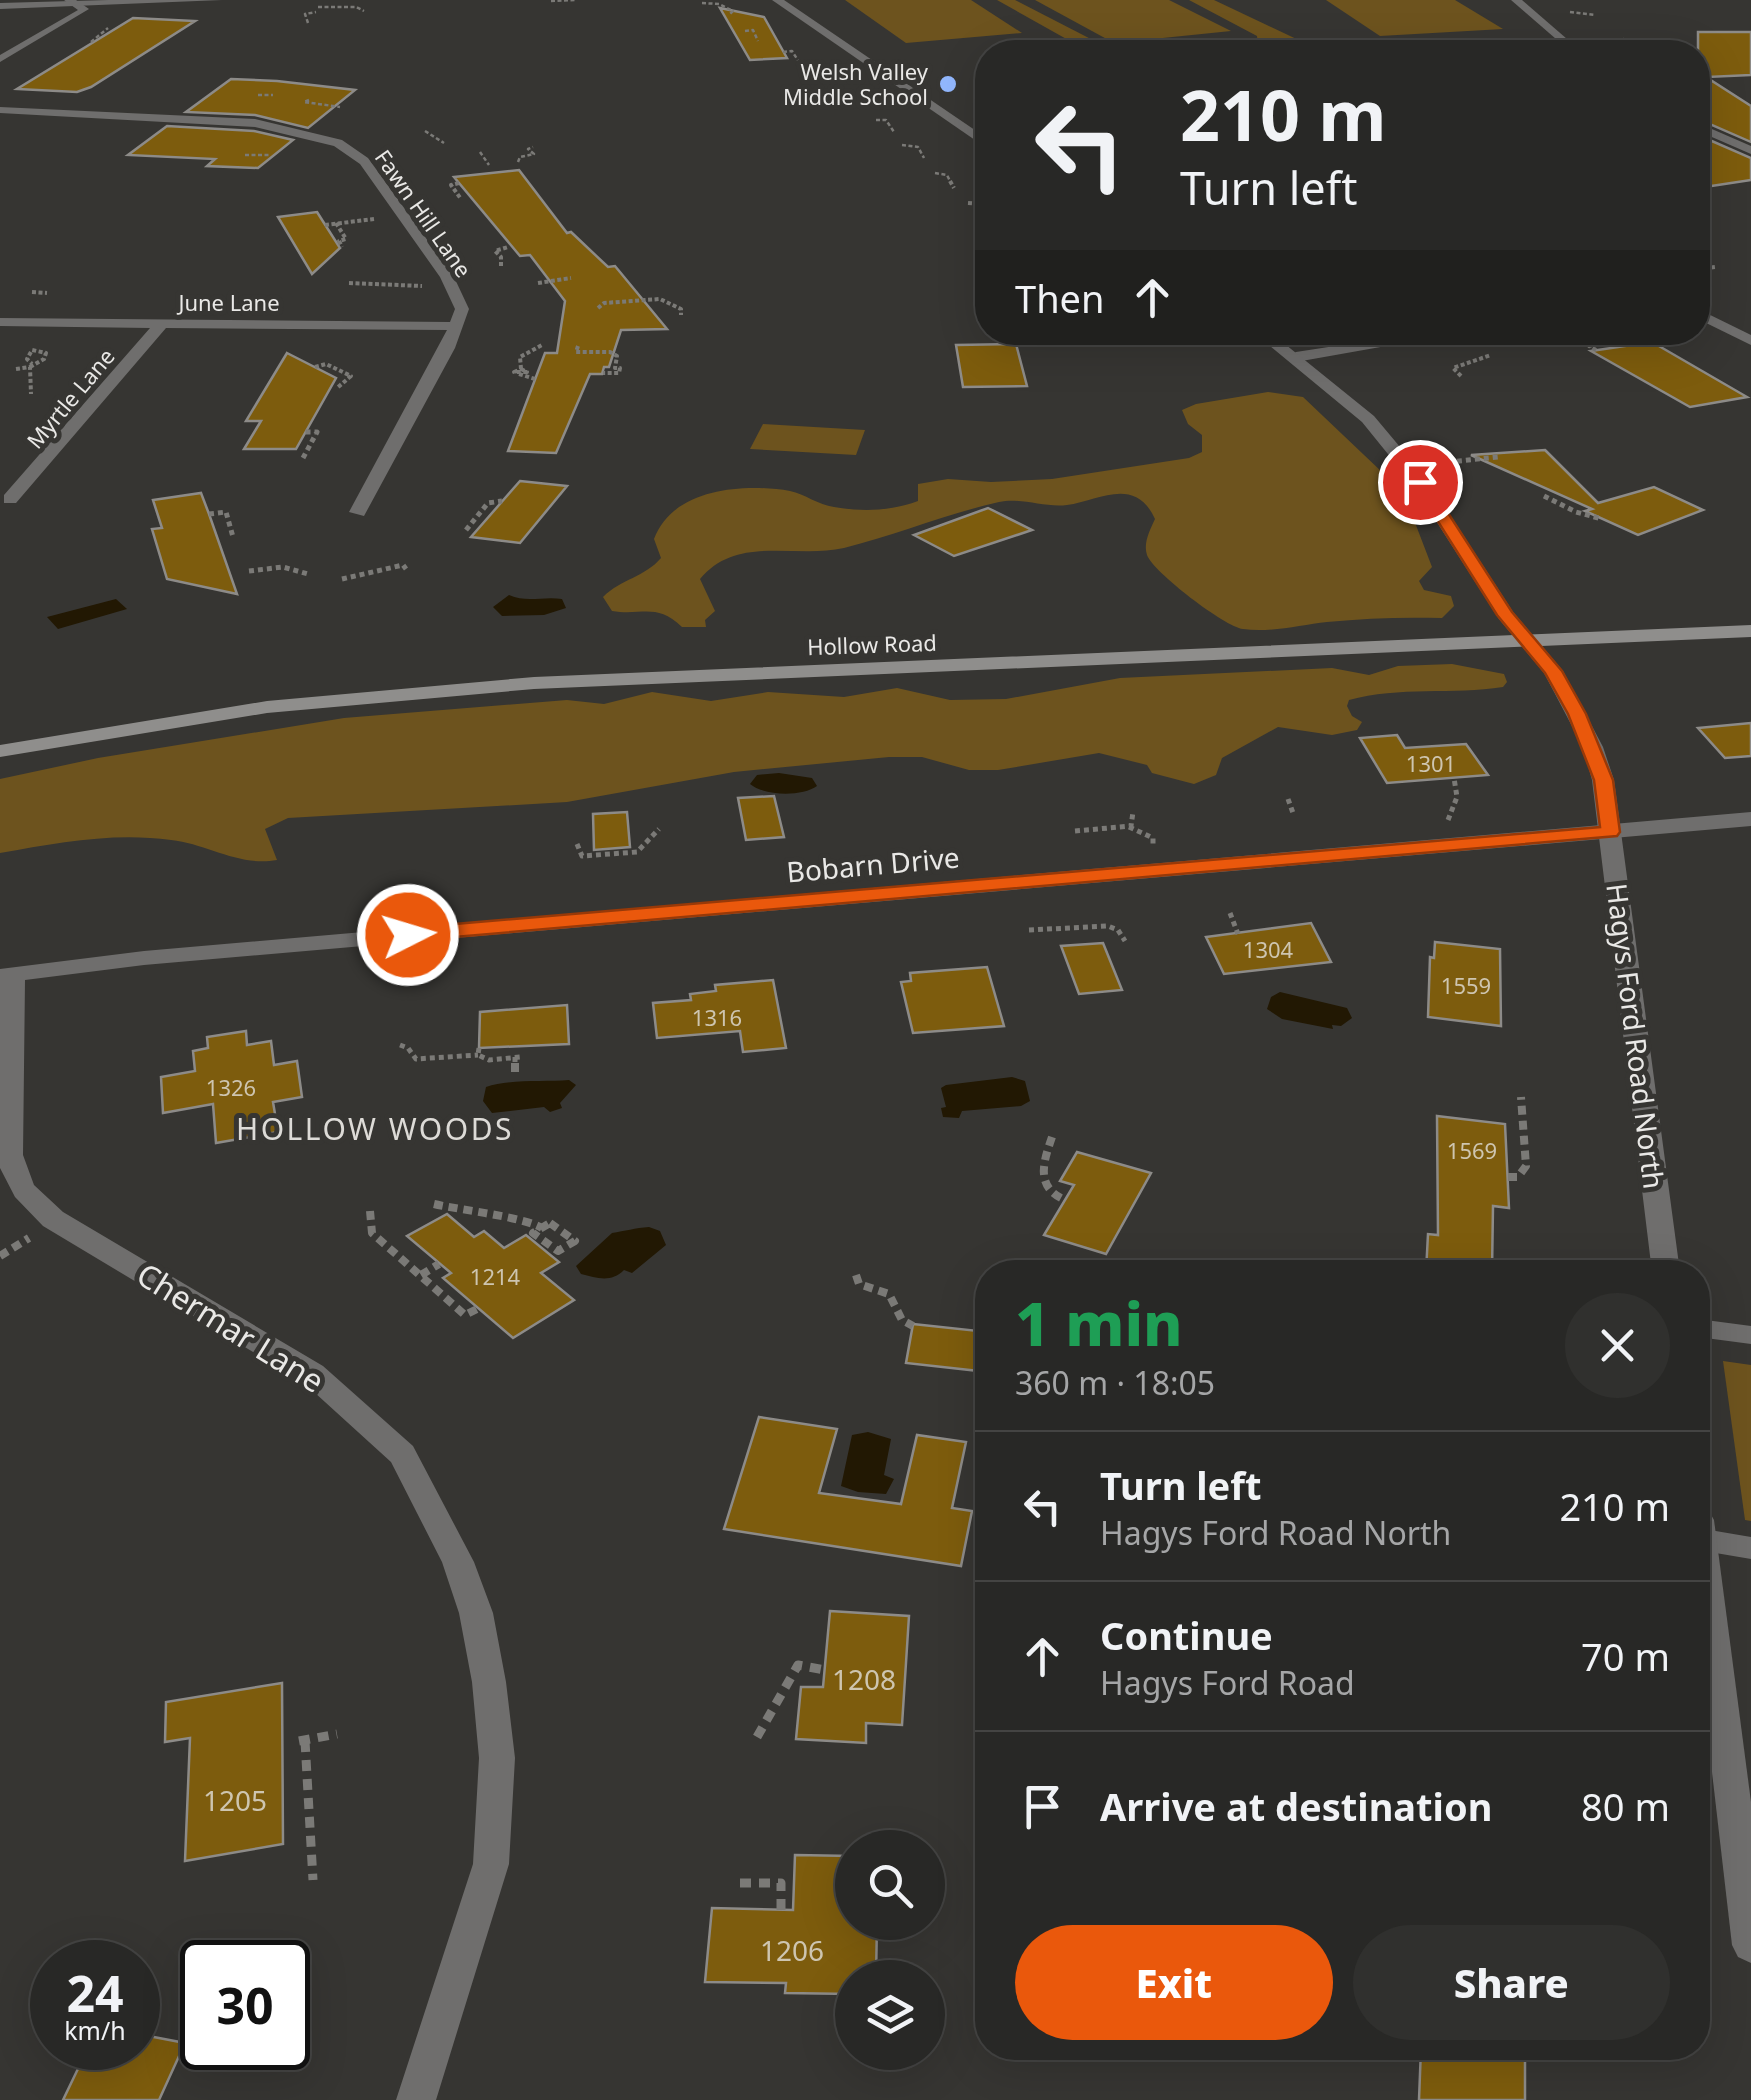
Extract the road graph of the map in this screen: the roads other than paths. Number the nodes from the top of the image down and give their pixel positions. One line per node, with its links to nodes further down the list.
1 (217, 0): 4 (street)
2 (777, 0): 10 (street)
3 (1516, 0): 6 (street)
4 (73, 3): 5 (street); 7 (street)
5 (0, 6)
6 (1563, 40)
7 (0, 59)
8 (0, 110): 15 (street, Fawn Hill Lane)
9 (1710, 131): 11 (street)
10 (975, 136)
11 (1751, 150)
12 (1710, 319): 16 (street)
13 (0, 322): 14 (street, June Lane)
14 (161, 324): 15 (street, June Lane); 20 (street, Myrtle Lane)
15 (458, 326): 21 (street)
16 (1751, 341)
17 (1279, 345): 19 (street, Hagys Ford Road North)
18 (1374, 345): 19 (street)
19 (1296, 357): 23 (street, Hagys Ford Road North)
20 (10, 499)
21 (358, 512)
22 (1751, 631): 23 (main road, Hollow Road)
23 (1528, 641): 24 (main road, Hollow Road); 26 (street, Hagys Ford Road North)
24 (0, 751)
25 (1751, 819): 26 (street, Bobarn Drive)
26 (1610, 832): 27 (street, Bobarn Drive); 28 (street, Hagys Ford Road North)
27 (6, 975): 35 (street, Chermar Lane)
28 (1664, 1260)
29 (1710, 1330): 30 (lane)
30 (1751, 1335)
31 (1710, 1534): 32 (lane)
32 (1751, 1548)
33 (1710, 1618): 34 (street)
34 (1751, 1945)
35 (416, 2100)

